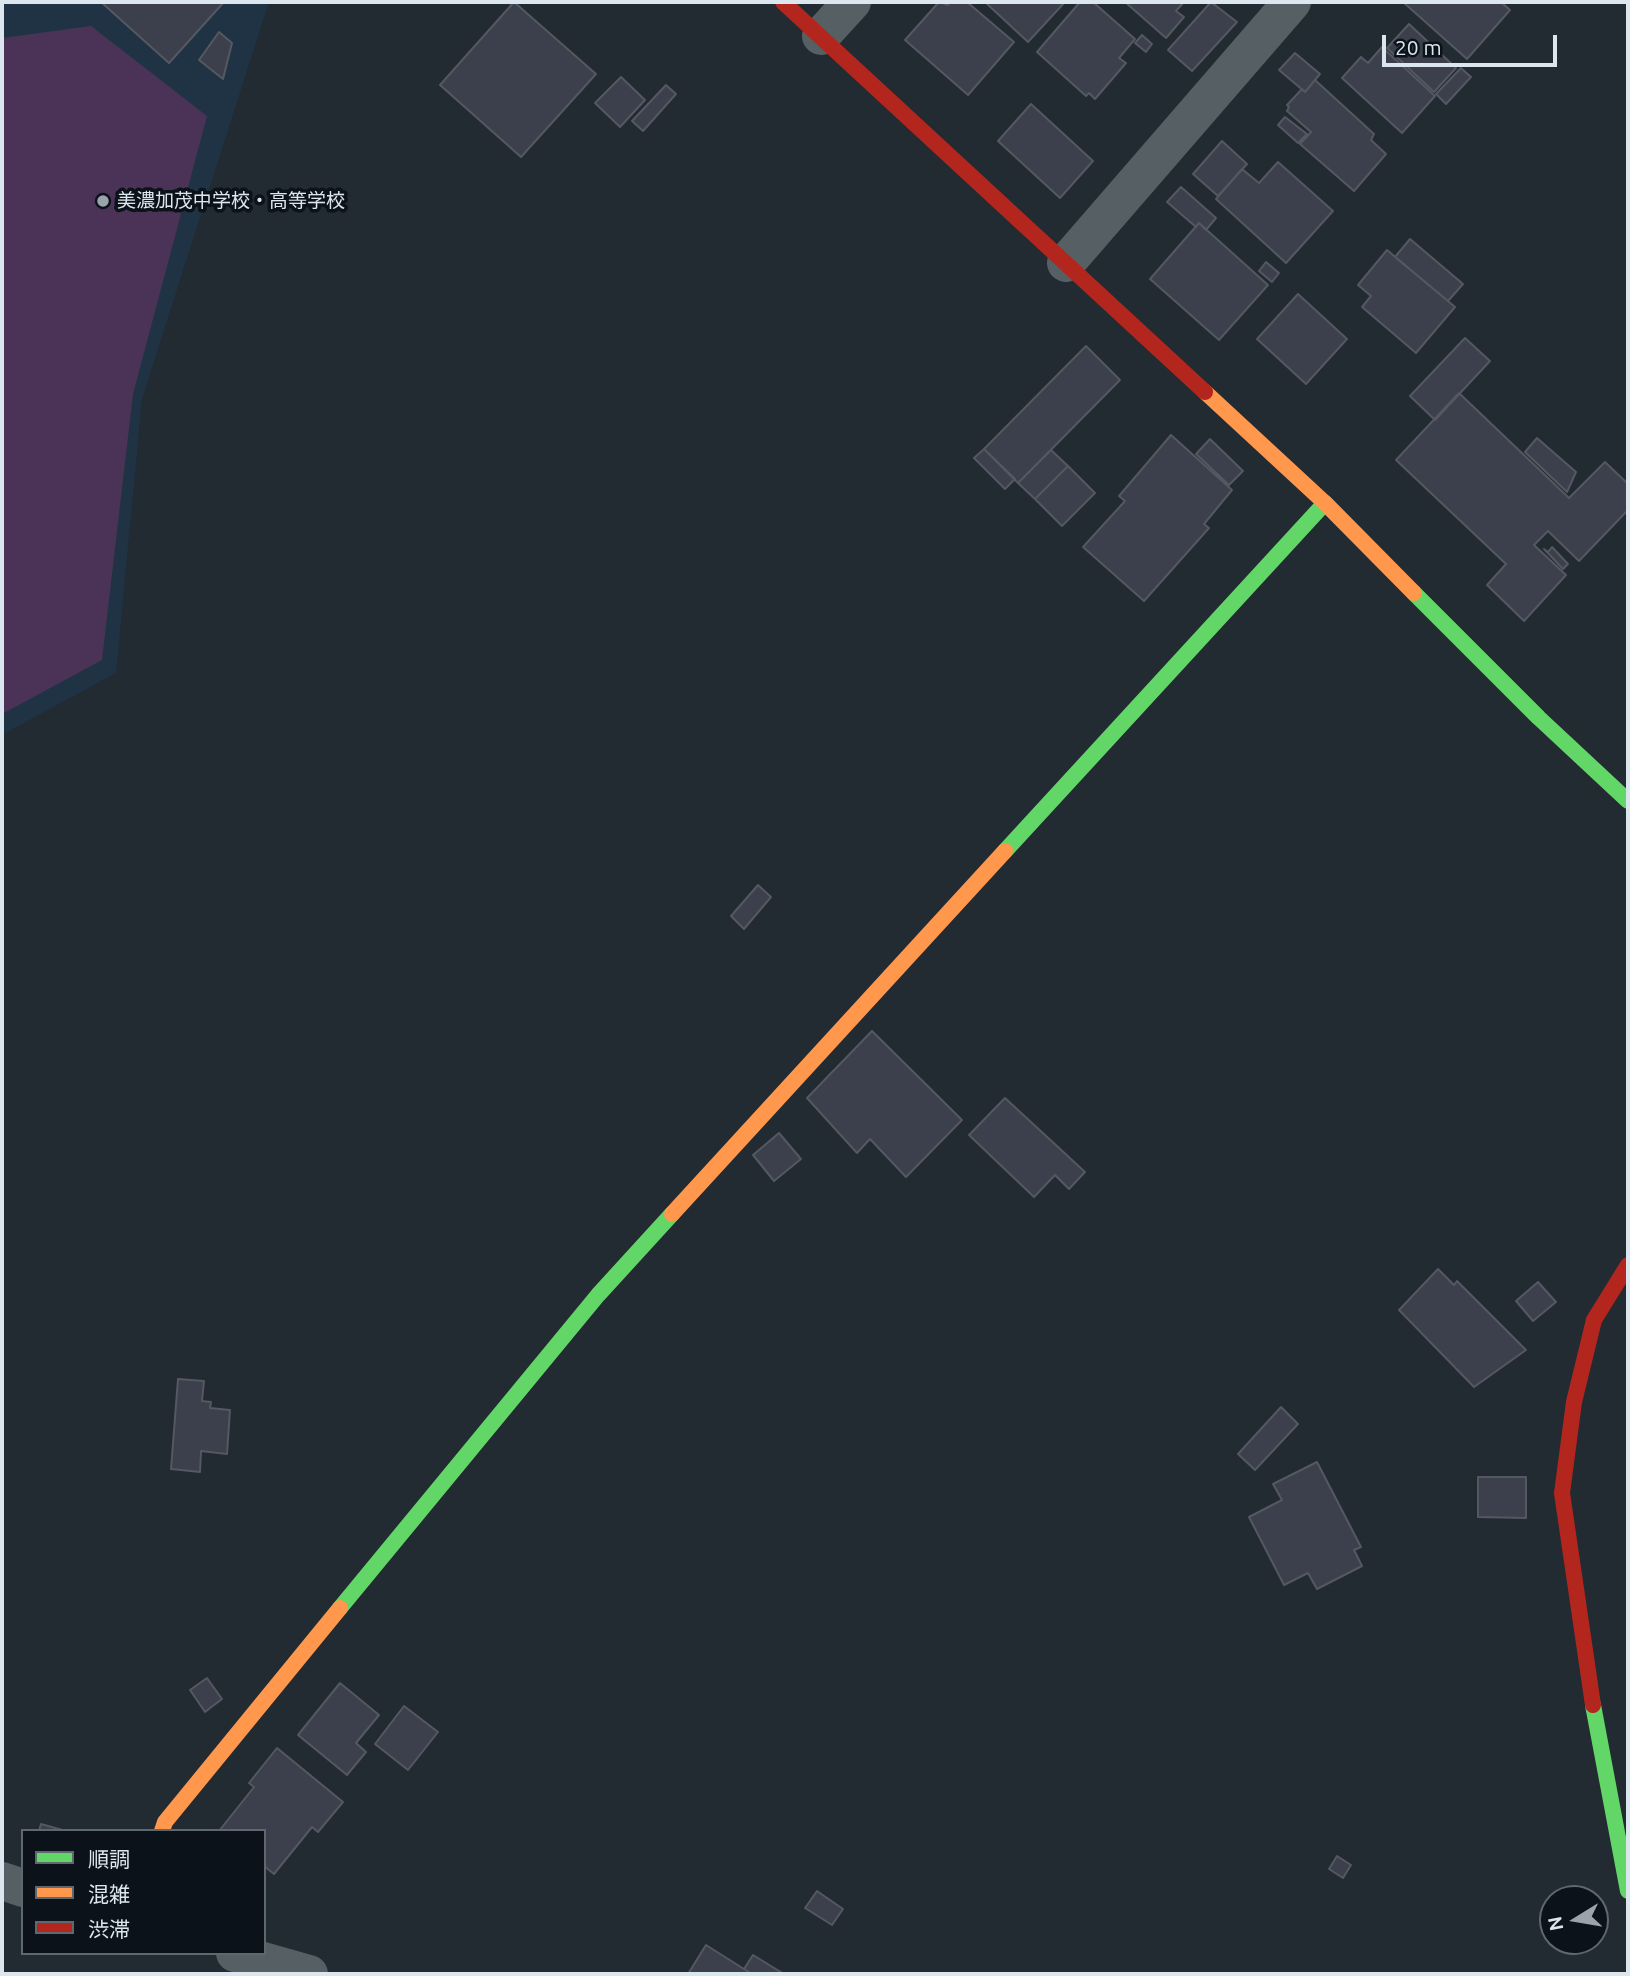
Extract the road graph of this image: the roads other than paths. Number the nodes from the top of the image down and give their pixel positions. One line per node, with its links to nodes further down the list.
1 (783, 2): 4 (street)
2 (852, 2): 4 (street)
3 (1292, 2): 5 (street)
4 (821, 36): 5 (street)
5 (1066, 262): 6 (street)
6 (1325, 503): 7 (street); 9 (street)
7 (1628, 801)
8 (1628, 1265): 12 (street)
9 (163, 1829)
10 (2, 1881): 11 (street)
11 (21, 1887)
12 (1628, 1891)
13 (242, 1955): 14 (street)
14 (309, 1974)

